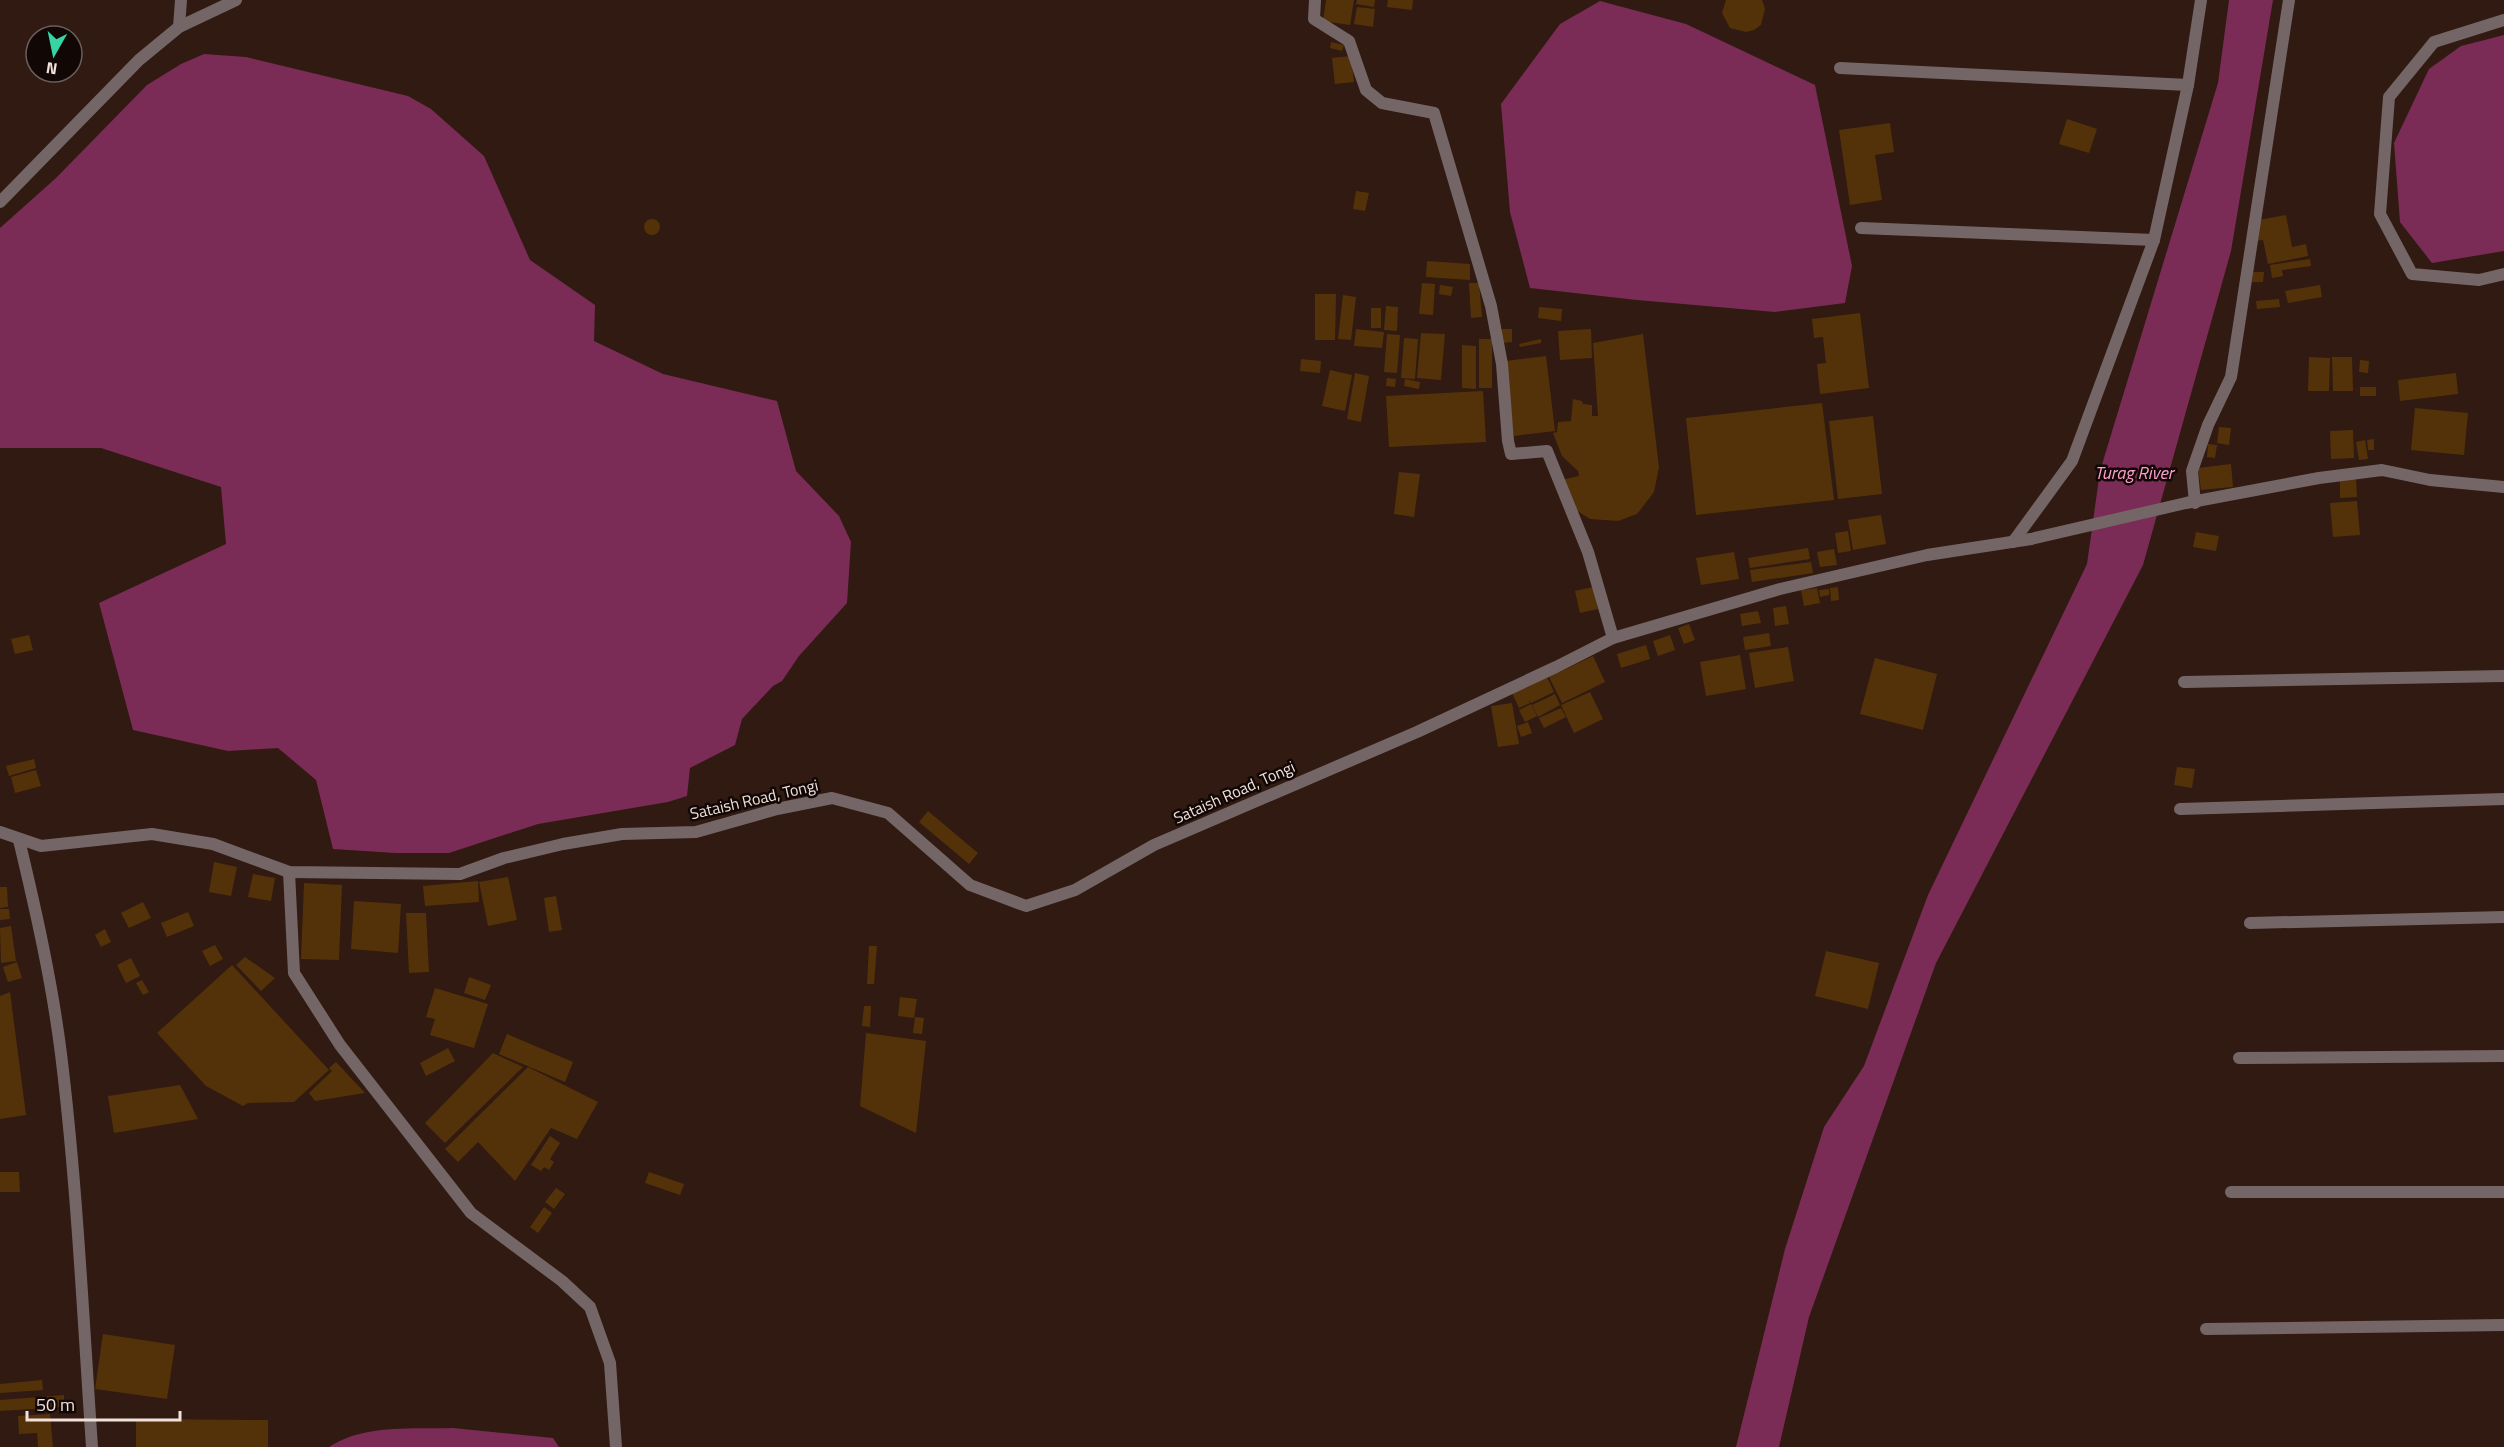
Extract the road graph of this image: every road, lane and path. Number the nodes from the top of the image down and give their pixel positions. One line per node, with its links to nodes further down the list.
1 (181, 0): 7 (street)
2 (236, 0): 7 (street)
3 (1315, 0): 17 (street)
4 (2200, 0): 9 (street)
5 (2289, 0): 15 (street)
6 (2504, 20): 13 (street)
7 (179, 27): 10 (street)
8 (1840, 68): 9 (street)
9 (2188, 85): 12 (street)
10 (0, 202)
11 (1862, 228): 12 (street)
12 (2154, 240): 16 (street)
13 (2504, 274)
14 (2504, 487): 15 (street, Sataish Road, Tongi)
15 (2191, 503): 16 (street, Sataish Road, Tongi)
16 (2013, 542): 17 (street, Sataish Road, Tongi)
17 (1613, 638): 24 (street, Sataish Road, Tongi)
18 (2504, 676): 19 (street)
19 (2184, 682)
20 (2504, 799): 21 (street)
21 (2180, 809)
22 (0, 832): 23 (street, Sataish Road, Tongi)
23 (19, 840): 24 (street, Sataish Road, Tongi); 33 (street)
24 (289, 872): 34 (street)
25 (2504, 917): 26 (street)
26 (2250, 923)
27 (2504, 1056): 28 (street)
28 (2238, 1058)
29 (2231, 1192): 30 (street)
30 (2504, 1192)
31 (2504, 1325): 32 (street)
32 (2206, 1329)
33 (92, 1447)
34 (616, 1447)

